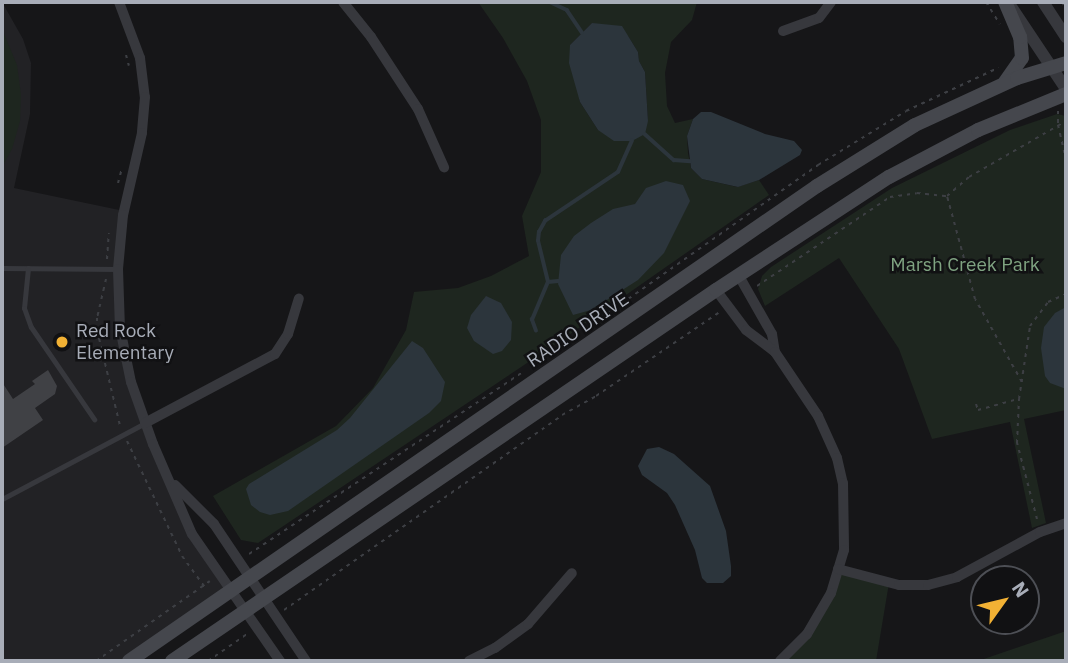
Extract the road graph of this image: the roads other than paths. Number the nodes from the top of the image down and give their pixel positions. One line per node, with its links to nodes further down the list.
1 (119, 2): 15 (street)
2 (342, 2): 12 (street)
3 (831, 2): 6 (street)
4 (1007, 2): 8 (street); 9 (main road)
5 (1043, 2): 7 (street)
6 (783, 31)
7 (1066, 37)
8 (1059, 65): 9 (main road, RADIO DRIVE); 10 (street)
9 (1003, 84): 27 (main road, RADIO DRIVE)
10 (1066, 89)
11 (1066, 94): 16 (main road)
12 (444, 167)
13 (2, 268): 14 (lane)
14 (28, 268): 15 (lane); 20 (lane)
15 (118, 269): 21 (street)
16 (739, 276): 17 (main road); 19 (street)
17 (716, 290): 19 (street); 29 (main road)
18 (299, 299): 21 (street)
19 (775, 352): 25 (street)
20 (94, 419)
21 (145, 423): 22 (street); 23 (lane)
22 (173, 483): 27 (street); 28 (street)
23 (2, 499)
24 (1066, 523): 25 (street)
25 (838, 569): 36 (street)
26 (572, 573): 35 (street)
27 (251, 578): 28 (main road, RADIO DRIVE); 29 (street)
28 (231, 592): 30 (street); 31 (main road, RADIO DRIVE)
29 (265, 598): 30 (main road); 34 (street)
30 (245, 611): 32 (main road); 33 (street)
31 (129, 661)
32 (172, 661)
33 (280, 661)
34 (306, 661)
35 (469, 661)
36 (780, 661)

